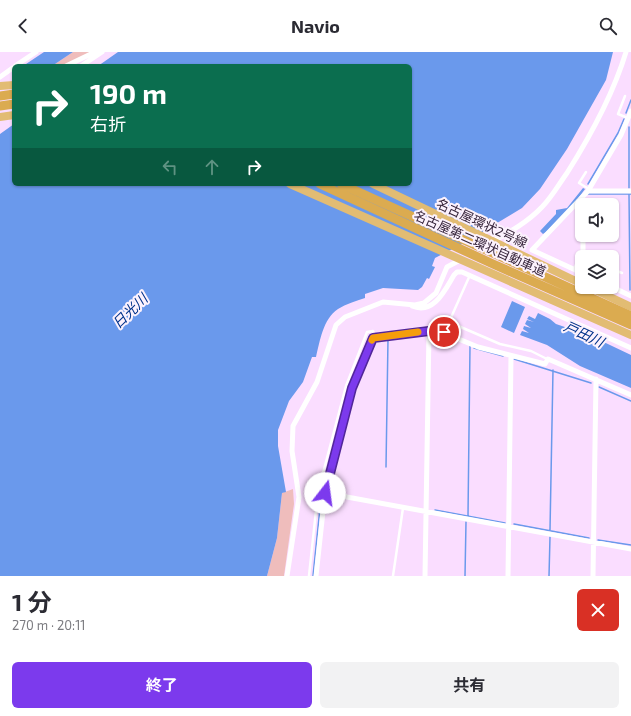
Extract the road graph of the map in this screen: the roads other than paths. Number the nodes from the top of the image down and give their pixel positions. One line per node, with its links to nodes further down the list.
1 (36, 52): 5 (street)
2 (96, 52): 6 (street)
3 (102, 52): 7 (street)
4 (626, 52): 42 (street)
5 (17, 64)
6 (70, 64)
7 (84, 64)
8 (12, 68): 9 (street)
9 (0, 77)
10 (12, 85): 11 (highway)
11 (0, 86)
12 (12, 94): 13 (highway)
13 (0, 96)
14 (625, 96): 23 (lane)
15 (12, 101): 18 (street)
16 (12, 104): 17 (highway)
17 (0, 106)
18 (0, 110)
19 (631, 111): 23 (street)
20 (12, 112): 24 (street)
21 (12, 115): 22 (highway)
22 (0, 117)
23 (628, 118): 30 (street)
24 (0, 120)
25 (586, 172): 30 (lane)
26 (294, 186): 47 (highway)
27 (324, 186): 45 (highway, 名古屋第二環状自動車道)
28 (345, 186): 44 (highway, 名古屋第二環状自動車道)
29 (377, 186): 38 (highway, 名古屋環状2号線)
30 (588, 190): 31 (street); 32 (street)
31 (631, 191)
32 (583, 198)
33 (575, 206): 34 (street)
34 (574, 270)
35 (619, 272): 36 (lane)
36 (622, 273)
37 (470, 275): 42 (street); 49 (street); 51 (lane)
38 (575, 280)
39 (619, 290): 41 (street)
40 (604, 294): 43 (highway)
41 (631, 296)
42 (409, 304): 61 (street)
43 (631, 307)
44 (631, 316)
45 (631, 325)
46 (429, 331): 48 (street); 50 (street); 57 (street)
47 (631, 335)
48 (375, 338): 54 (lane); 55 (street)
49 (631, 348)
50 (511, 356): 51 (street); 58 (street)
51 (548, 359): 52 (street)
52 (596, 379): 53 (street); 59 (street)
53 (631, 396)
54 (318, 492): 55 (lane); 62 (lane)
55 (325, 493): 56 (street); 63 (street)
56 (404, 508): 57 (street); 64 (lane)
57 (426, 512): 58 (street); 65 (street)
58 (509, 527): 59 (street); 66 (street)
59 (594, 542): 60 (street); 67 (street)
60 (631, 549)
61 (287, 576)
62 (309, 576)
63 (316, 576)
64 (393, 576)
65 (425, 576)
66 (508, 576)
67 (593, 576)

